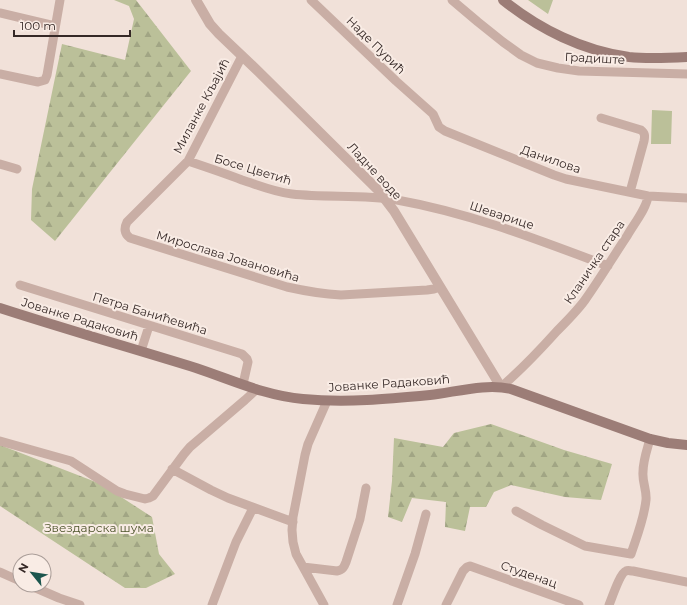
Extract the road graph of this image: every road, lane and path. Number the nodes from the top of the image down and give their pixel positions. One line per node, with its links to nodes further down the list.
1 (60, 0): 7 (street)
2 (196, 0): 8 (street, Ладне воде)
3 (311, 0): 12 (street, Наде Пурић)
4 (452, 0): 11 (street, Градиште)
5 (503, 0): 9 (main road)
6 (0, 13): 7 (street)
7 (55, 26): 10 (street)
8 (242, 56): 14 (street, Миланке Кљајић); 19 (street, Ладне воде)
9 (687, 57)
10 (0, 74)
11 (687, 74)
12 (424, 106): 17 (street, Данилова)
13 (601, 118): 17 (street)
14 (188, 161): 19 (street, Босе Цветић); 21 (street, Миланке Кљајић)
15 (0, 164): 16 (street)
16 (17, 169)
17 (630, 192): 18 (street, Данилова)
18 (648, 196): 20 (street, Данилова); 22 (street, Кланичка стара)
19 (385, 198): 22 (street, Шеварице); 24 (street, Ладне воде)
20 (687, 198)
21 (130, 238): 24 (street, Мирослава Јовановића)
22 (608, 266): 29 (street, Кланичка стара)
23 (20, 285): 26 (street, Петра Банићевића)
24 (440, 287): 29 (street, Ладне воде)
25 (0, 308): 27 (main road, Јованке Радаковић)
26 (149, 326): 27 (street); 28 (street, Петра Банићевића)
27 (141, 351): 28 (main road, Јованке Радаковић)
28 (243, 384): 30 (main road, Јованке Радаковић)
29 (500, 387): 31 (main road, Јованке Радаковић); 32 (main road, Јованке Радаковић)
30 (257, 389): 31 (main road, Јованке Радаковић); 35 (street)
31 (327, 401): 40 (street)
32 (650, 439): 34 (main road, Јованке Радаковић); 38 (street)
33 (0, 441): 35 (street)
34 (687, 445)
35 (172, 469): 37 (street)
36 (366, 488): 41 (street)
37 (253, 508): 40 (street); 47 (street)
38 (516, 511)
39 (426, 514): 49 (street)
40 (293, 522): 41 (street)
41 (303, 566): 48 (street)
42 (0, 572): 43 (street)
43 (12, 577)
44 (687, 582): 52 (street)
45 (47, 593): 46 (street)
46 (78, 605)
47 (212, 605)
48 (324, 605)
49 (397, 605)
50 (446, 605): 51 (street, Студенац)
51 (579, 605)
52 (609, 605)

